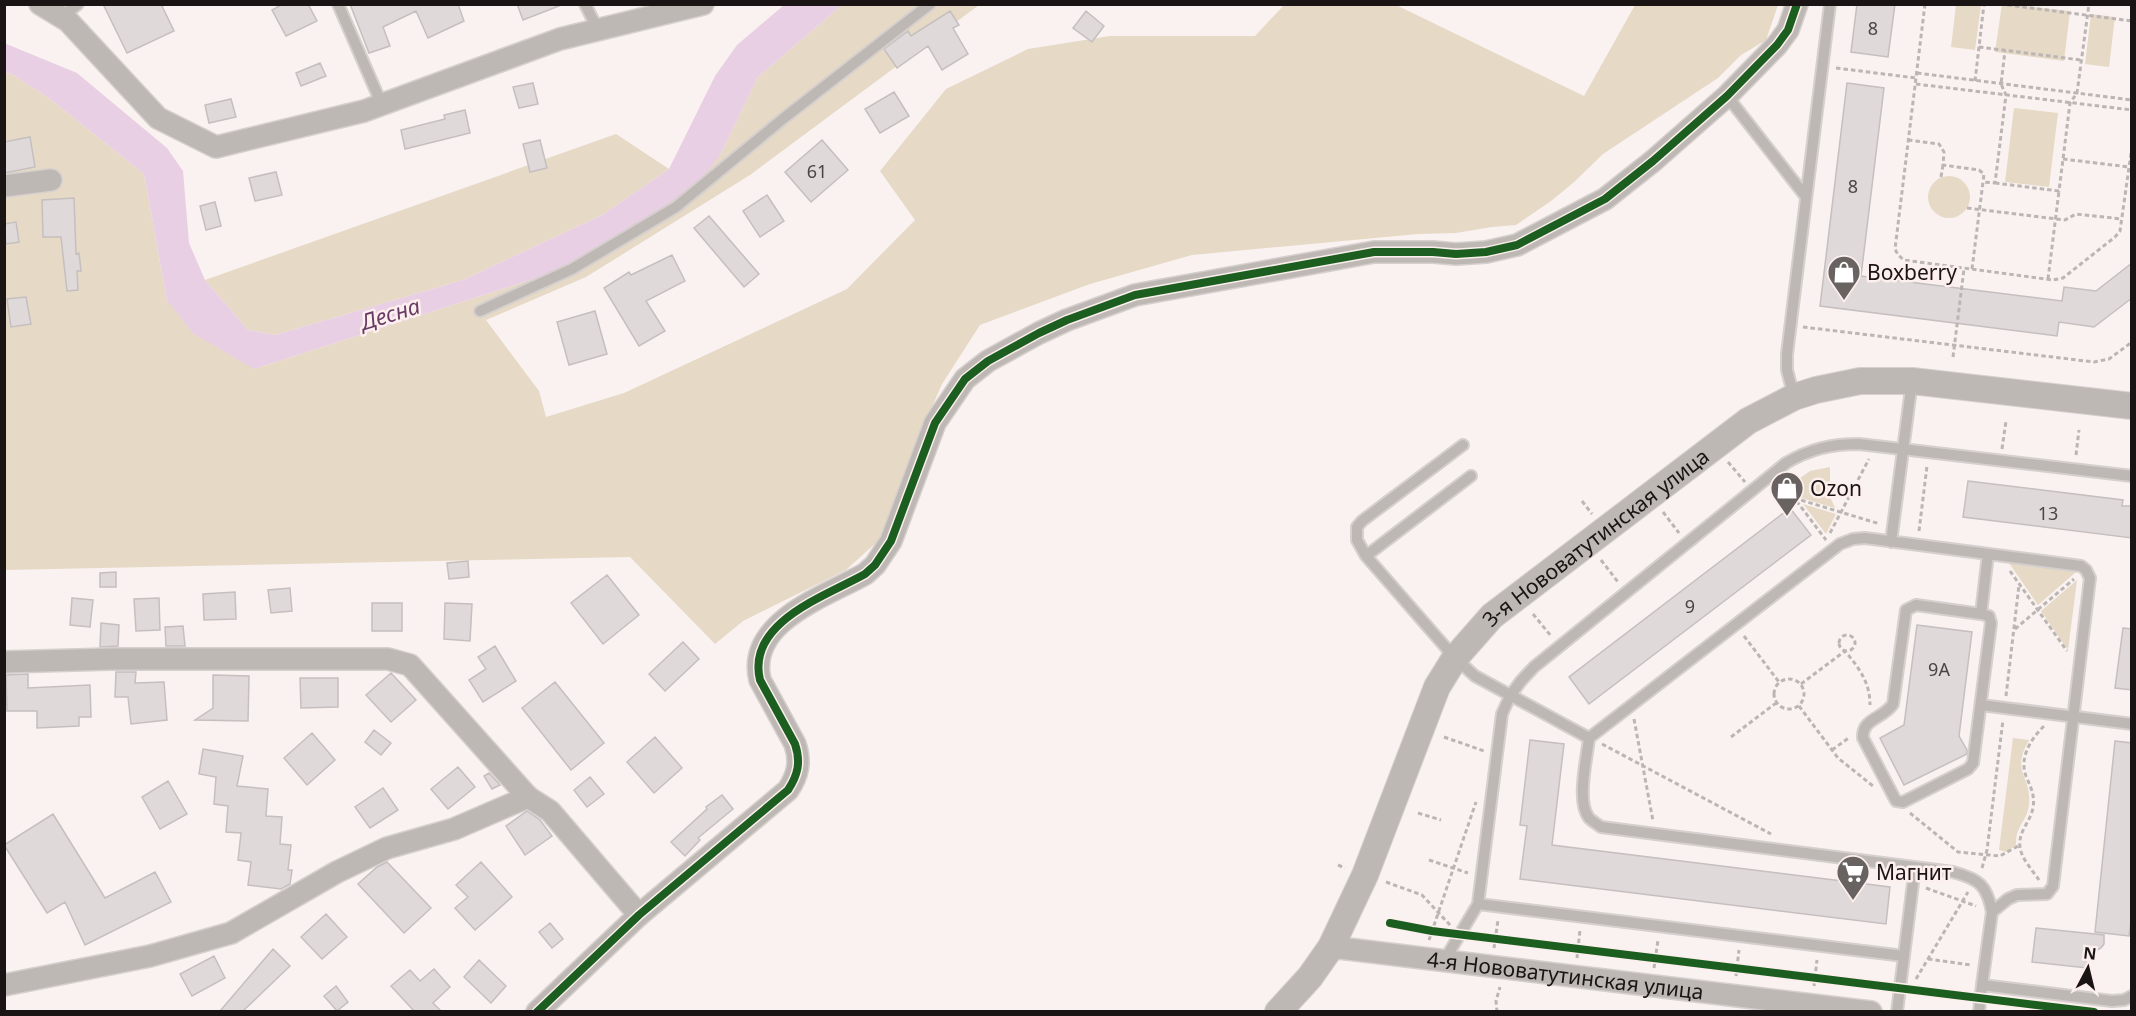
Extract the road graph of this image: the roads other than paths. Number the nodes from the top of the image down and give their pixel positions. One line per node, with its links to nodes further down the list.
1 (40, 4): 8 (street)
2 (338, 4): 11 (lane)
3 (585, 4): 9 (lane)
4 (703, 4): 9 (street)
5 (930, 4): 15 (lane)
6 (1797, 4): 10 (street)
7 (1830, 4): 14 (lane)
8 (70, 11): 11 (street)
9 (598, 30): 11 (street)
10 (1727, 96): 14 (lane); 38 (street)
11 (381, 105)
12 (51, 180): 13 (street)
13 (4, 186)
14 (1806, 197): 17 (lane)
15 (480, 311)
16 (1912, 381): 17 (street, 3-я Нововатутинская улица); 18 (street, 3-я Нововатутинская улица); 20 (lane)
17 (1794, 397): 27 (street, 3-я Нововатутинская улица)
18 (2132, 406)
19 (1463, 445): 25 (lane)
20 (1903, 449): 22 (lane); 23 (lane); 29 (lane)
21 (1471, 476): 25 (lane)
22 (2132, 476)
23 (1892, 542): 24 (lane); 33 (lane)
24 (1993, 554): 26 (lane); 31 (lane)
25 (1366, 556): 27 (lane)
26 (1981, 614): 30 (lane); 30 (lane)
27 (1455, 658): 29 (lane); 39 (street, 3-я Нововатутинская улица)
28 (4, 662): 34 (street)
29 (1510, 696): 33 (lane); 36 (lane)
30 (1981, 705): 31 (lane)
31 (2074, 717): 32 (lane); 37 (lane)
32 (2132, 724)
33 (1589, 738): 35 (lane)
34 (528, 797): 38 (street); 42 (street)
35 (1915, 867): 37 (lane); 40 (lane)
36 (1478, 904): 40 (lane); 41 (lane)
37 (1992, 912): 43 (lane)
38 (639, 915): 46 (street)
39 (1331, 948): 41 (street, 4-я Нововатутинская улица); 47 (street, 3-я Нововатутинская улица)
40 (1904, 956): 49 (lane)
41 (1444, 961): 45 (street, 4-я Нововатутинская улица)
42 (4, 985)
43 (1982, 985): 44 (lane); 50 (lane)
44 (2132, 996)
45 (1825, 1009): 48 (street, 4-я Нововатутинская улица)
46 (537, 1011)
47 (1278, 1011)
48 (1871, 1011)
49 (1897, 1011)
50 (1979, 1011)

